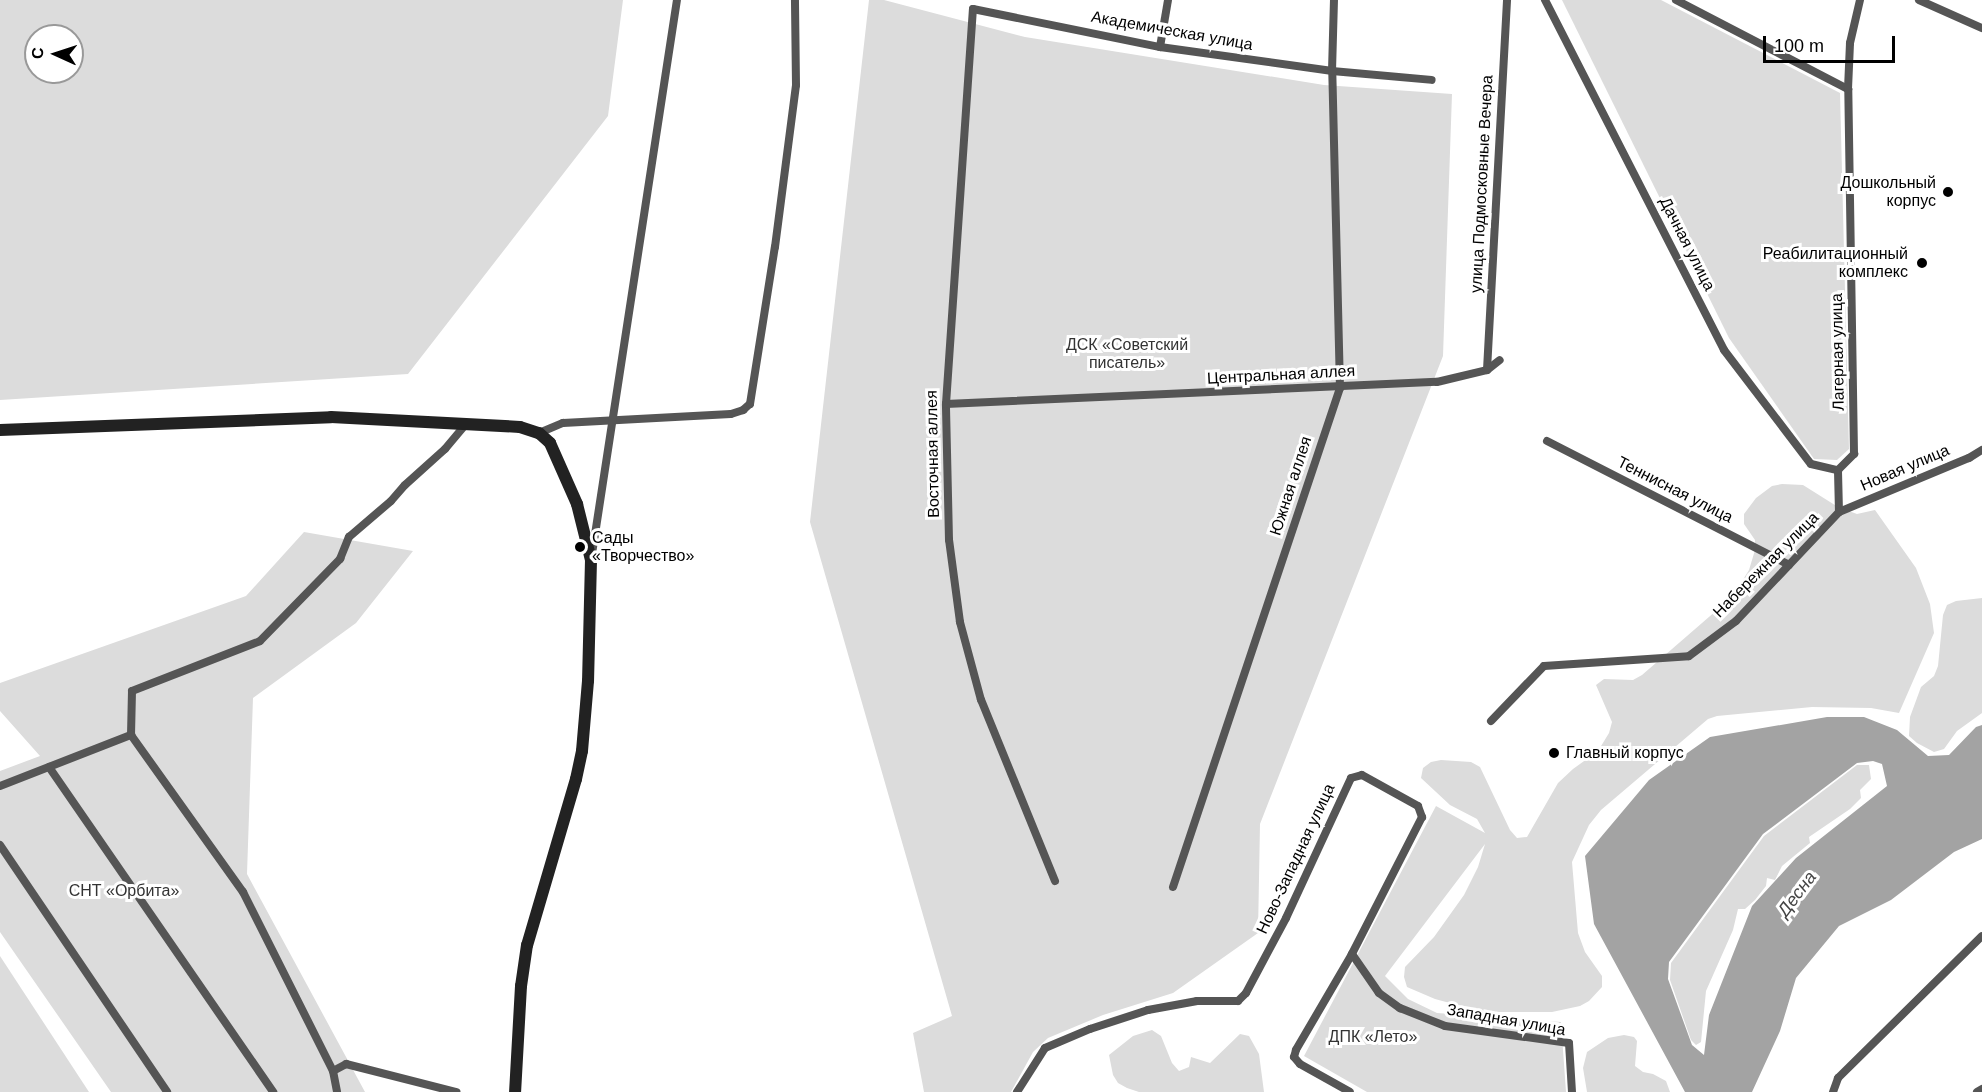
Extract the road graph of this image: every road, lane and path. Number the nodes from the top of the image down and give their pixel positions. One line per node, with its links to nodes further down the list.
1 (678, 0): 20 (street)
2 (795, 0): 20 (street)
3 (1168, 0): 12 (street)
4 (1334, 0): 13 (street, Южная аллея)
5 (1507, 0): 17 (street, улица Подмосковные Вечера)
6 (1545, 0): 26 (street, Дачная улица)
7 (1676, 0): 15 (street)
8 (1860, 0): 15 (street, Лагерная улица)
9 (1919, 0): 11 (street)
10 (973, 9): 12 (street, Академическая улица); 19 (street, Восточная аллея)
11 (1982, 28)
12 (1160, 47): 13 (street, Академическая улица)
13 (1332, 75): 14 (street, Академическая улица); 18 (street, Южная аллея)
14 (1432, 80)
15 (1848, 89): 26 (street, Лагерная улица)
16 (1500, 360): 17 (street)
17 (1487, 370): 18 (street, Центральная аллея)
18 (1340, 388): 19 (street, Центральная аллея); 36 (street, Южная аллея)
19 (946, 404): 35 (street, Восточная аллея)
20 (612, 420): 23 (street); 28 (street)
21 (467, 423): 22 (street); 23 (street); 31 (street)
22 (0, 430)
23 (539, 433): 28 (street)
24 (1547, 441): 29 (street, Теннисная улица)
25 (1982, 450): 27 (street, Новая улица)
26 (1838, 470): 27 (street)
27 (1839, 512): 29 (street, Набережная улица)
28 (591, 560): 45 (street)
29 (1790, 566): 30 (street, Набережная улица)
30 (1491, 721)
31 (131, 735): 32 (street); 39 (street)
32 (49, 767): 33 (street); 42 (street)
33 (0, 786)
34 (0, 845): 41 (street)
35 (1055, 881)
36 (1173, 887)
37 (1982, 936): 49 (street)
38 (1352, 954): 46 (street, Ново-Западная улица); 47 (street); 48 (street, Западная улица)
39 (333, 1071): 43 (street); 44 (street)
40 (1982, 1089): 50 (street)
41 (167, 1092)
42 (273, 1092)
43 (337, 1092)
44 (456, 1092)
45 (515, 1092)
46 (1017, 1092)
47 (1350, 1092)
48 (1572, 1092)
49 (1833, 1092)
50 (1977, 1092)

